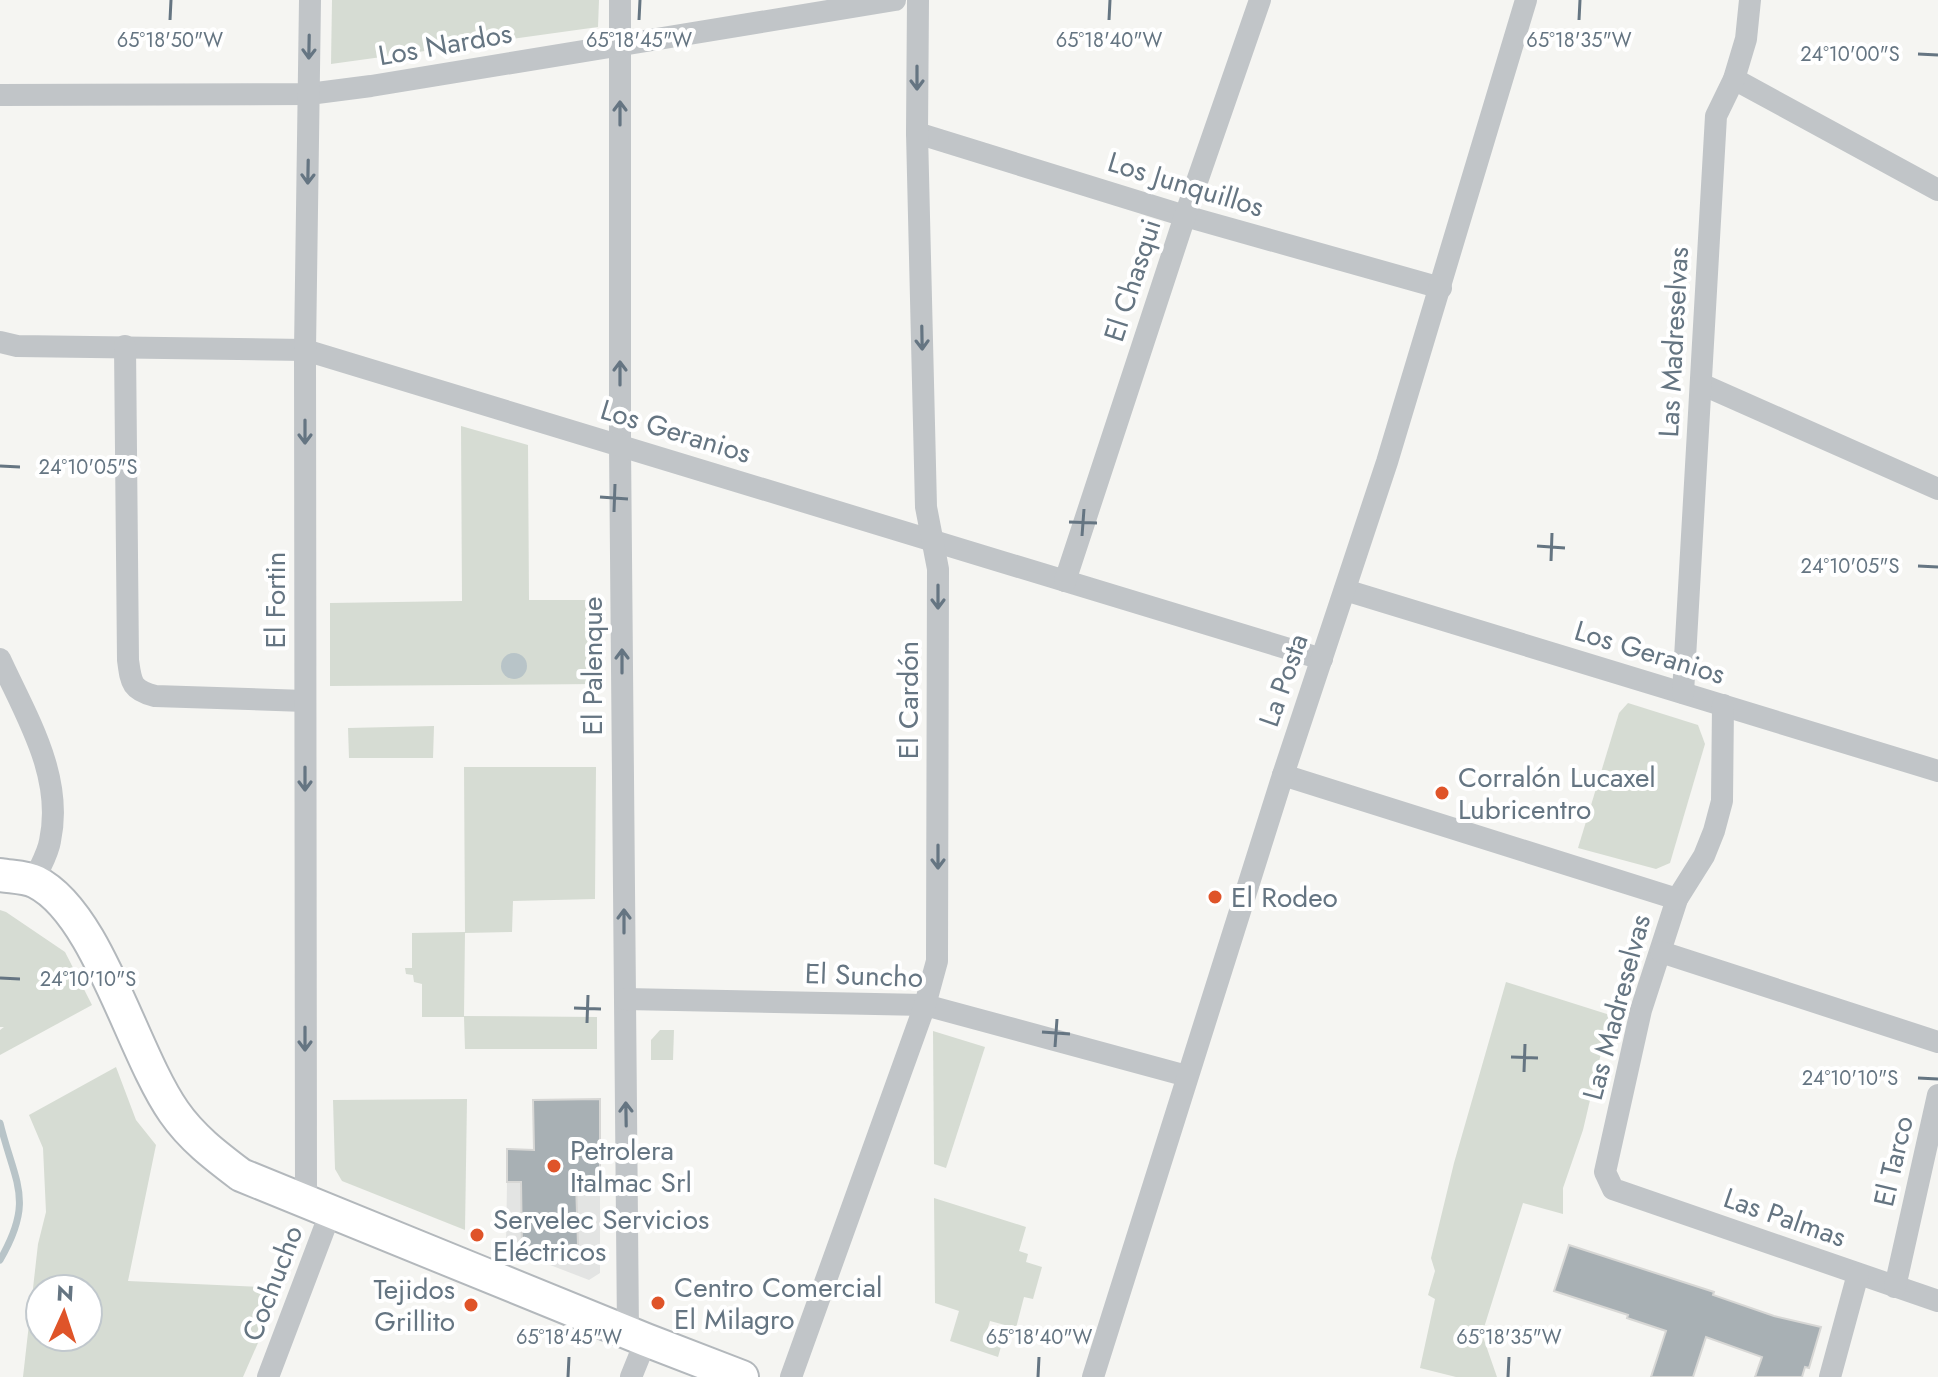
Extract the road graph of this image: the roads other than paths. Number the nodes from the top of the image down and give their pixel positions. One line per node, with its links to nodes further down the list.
1 (310, 0): 11 (street, El Fortin, one-way to 11)
2 (620, 0): 9 (street, El Palenque)
3 (895, 0): 8 (street, Los Nardos)
4 (918, 0): 13 (street, El Cardón, one-way to 13)
5 (1260, 0): 15 (street, El Chasqui)
6 (1526, 0): 16 (street, La Posta)
7 (1750, 0): 10 (street, Las Madreselvas)
8 (798, 8): 9 (street, Los Nardos)
9 (620, 44): 11 (street, Los Nardos); 21 (street, El Palenque, one-way to 9)
10 (1734, 79): 14 (street); 20 (street, Las Madreselvas)
11 (309, 94): 12 (street, Los Nardos); 19 (street, El Fortin, one-way to 19)
12 (0, 95)
13 (917, 133): 15 (street, Los Junquillos); 23 (street, El Cardón, one-way to 23)
14 (1938, 190)
15 (1185, 216): 16 (street, Los Junquillos); 24 (street, El Chasqui)
16 (1441, 288): 25 (street, La Posta)
17 (0, 342): 18 (street, Los Geranios)
18 (125, 346): 19 (street, Los Geranios); 29 (street)
19 (305, 350): 21 (street, Los Geranios); 29 (street, El Fortin, one-way to 29)
20 (1701, 384): 22 (street); 28 (street, Las Madreselvas)
21 (620, 445): 23 (street, Los Geranios); 37 (street, El Palenque, one-way to 21)
22 (1938, 489)
23 (933, 539): 24 (street, Los Geranios); 38 (street, El Cardón, one-way to 38)
24 (1065, 581): 27 (street, Los Geranios)
25 (1345, 590): 27 (street, La Posta); 28 (street, Los Geranios)
26 (0, 659): 34 (street)
27 (1322, 659): 32 (street, La Posta)
28 (1683, 693): 30 (street, Los Geranios)
29 (305, 701): 43 (street, El Fortin, one-way to 43)
30 (1723, 705): 31 (street, Los Geranios); 35 (street, Las Madreselvas)
31 (1938, 771)
32 (1283, 775): 35 (street); 40 (street, La Posta)
33 (0, 875): 34 (main road)
34 (34, 881): 43 (main road)
35 (1677, 899): 36 (street, Las Madreselvas)
36 (1661, 952): 39 (street); 42 (street, Las Madreselvas)
37 (625, 999): 38 (street, El Suncho); 47 (street, El Palenque, one-way to 37)
38 (925, 1005): 40 (street, El Suncho); 51 (street, El Cardón)
39 (1938, 1042)
40 (1187, 1076): 52 (street, La Posta)
41 (1938, 1095): 45 (street, El Tarco)
42 (1613, 1189): 44 (street, Las Palmas)
43 (318, 1206): 47 (main road); 48 (street, Cochucho)
44 (1858, 1274): 45 (street, Las Palmas); 53 (street)
45 (1895, 1287): 46 (street, Las Palmas)
46 (1938, 1301)
47 (637, 1336): 49 (street); 50 (main road)
48 (268, 1377)
49 (631, 1377)
50 (742, 1377)
51 (791, 1377)
52 (1093, 1377)
53 (1830, 1377)

